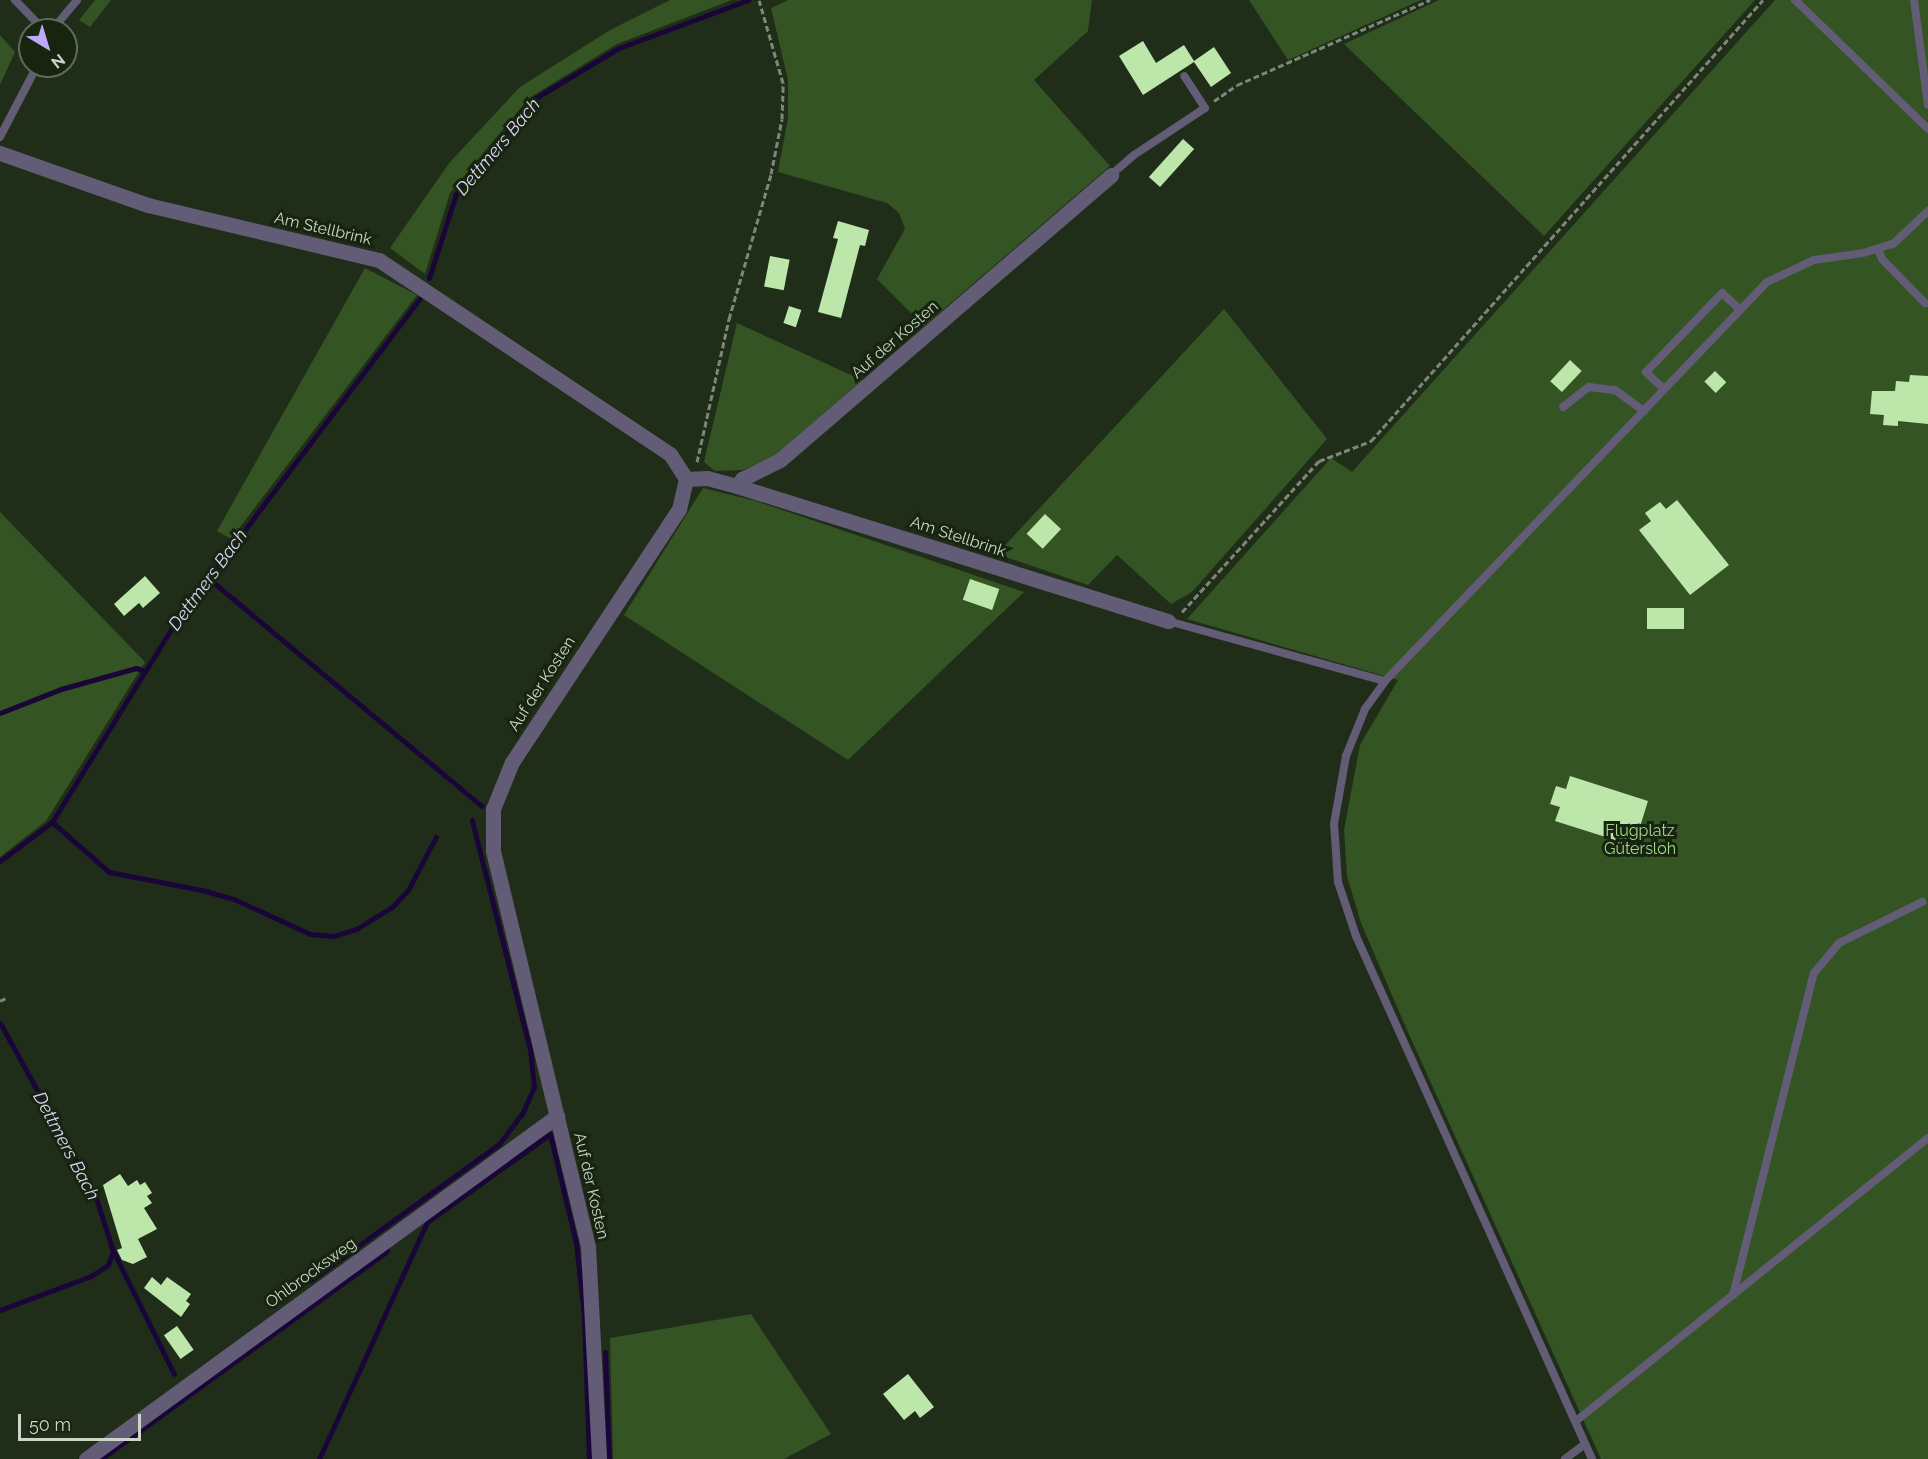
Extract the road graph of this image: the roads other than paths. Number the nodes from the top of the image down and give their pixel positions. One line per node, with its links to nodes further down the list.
1 (15, 0): 5 (lane)
2 (77, 0): 6 (lane)
3 (1795, 0): 10 (lane)
4 (1914, 0): 9 (lane)
5 (32, 18)
6 (62, 18)
7 (1184, 76): 13 (lane)
8 (31, 78): 11 (lane)
9 (1928, 105)
10 (1928, 129)
11 (0, 138)
12 (0, 153): 21 (street, Am Stellbrink)
13 (1111, 175): 22 (street, Auf der Kosten)
14 (1928, 211): 15 (lane)
15 (1878, 249): 16 (lane); 17 (lane)
16 (1925, 303)
17 (1740, 310): 18 (lane); 18 (lane)
18 (1664, 389): 20 (lane)
19 (1563, 407): 20 (lane)
20 (1644, 411): 24 (lane)
21 (686, 478): 22 (street); 26 (street, Auf der Kosten)
22 (737, 486): 23 (street, Am Stellbrink)
23 (1168, 621): 24 (lane)
24 (1385, 681): 29 (lane)
25 (1922, 902): 28 (lane)
26 (557, 1116): 31 (street, Ohlbrocksweg); 32 (street, Auf der Kosten)
27 (1928, 1138): 28 (lane)
28 (1733, 1295): 29 (lane)
29 (1576, 1421): 30 (lane)
30 (1586, 1444): 33 (lane); 34 (lane)
31 (86, 1459)
32 (599, 1459)
33 (1564, 1459)
34 (1592, 1459)

